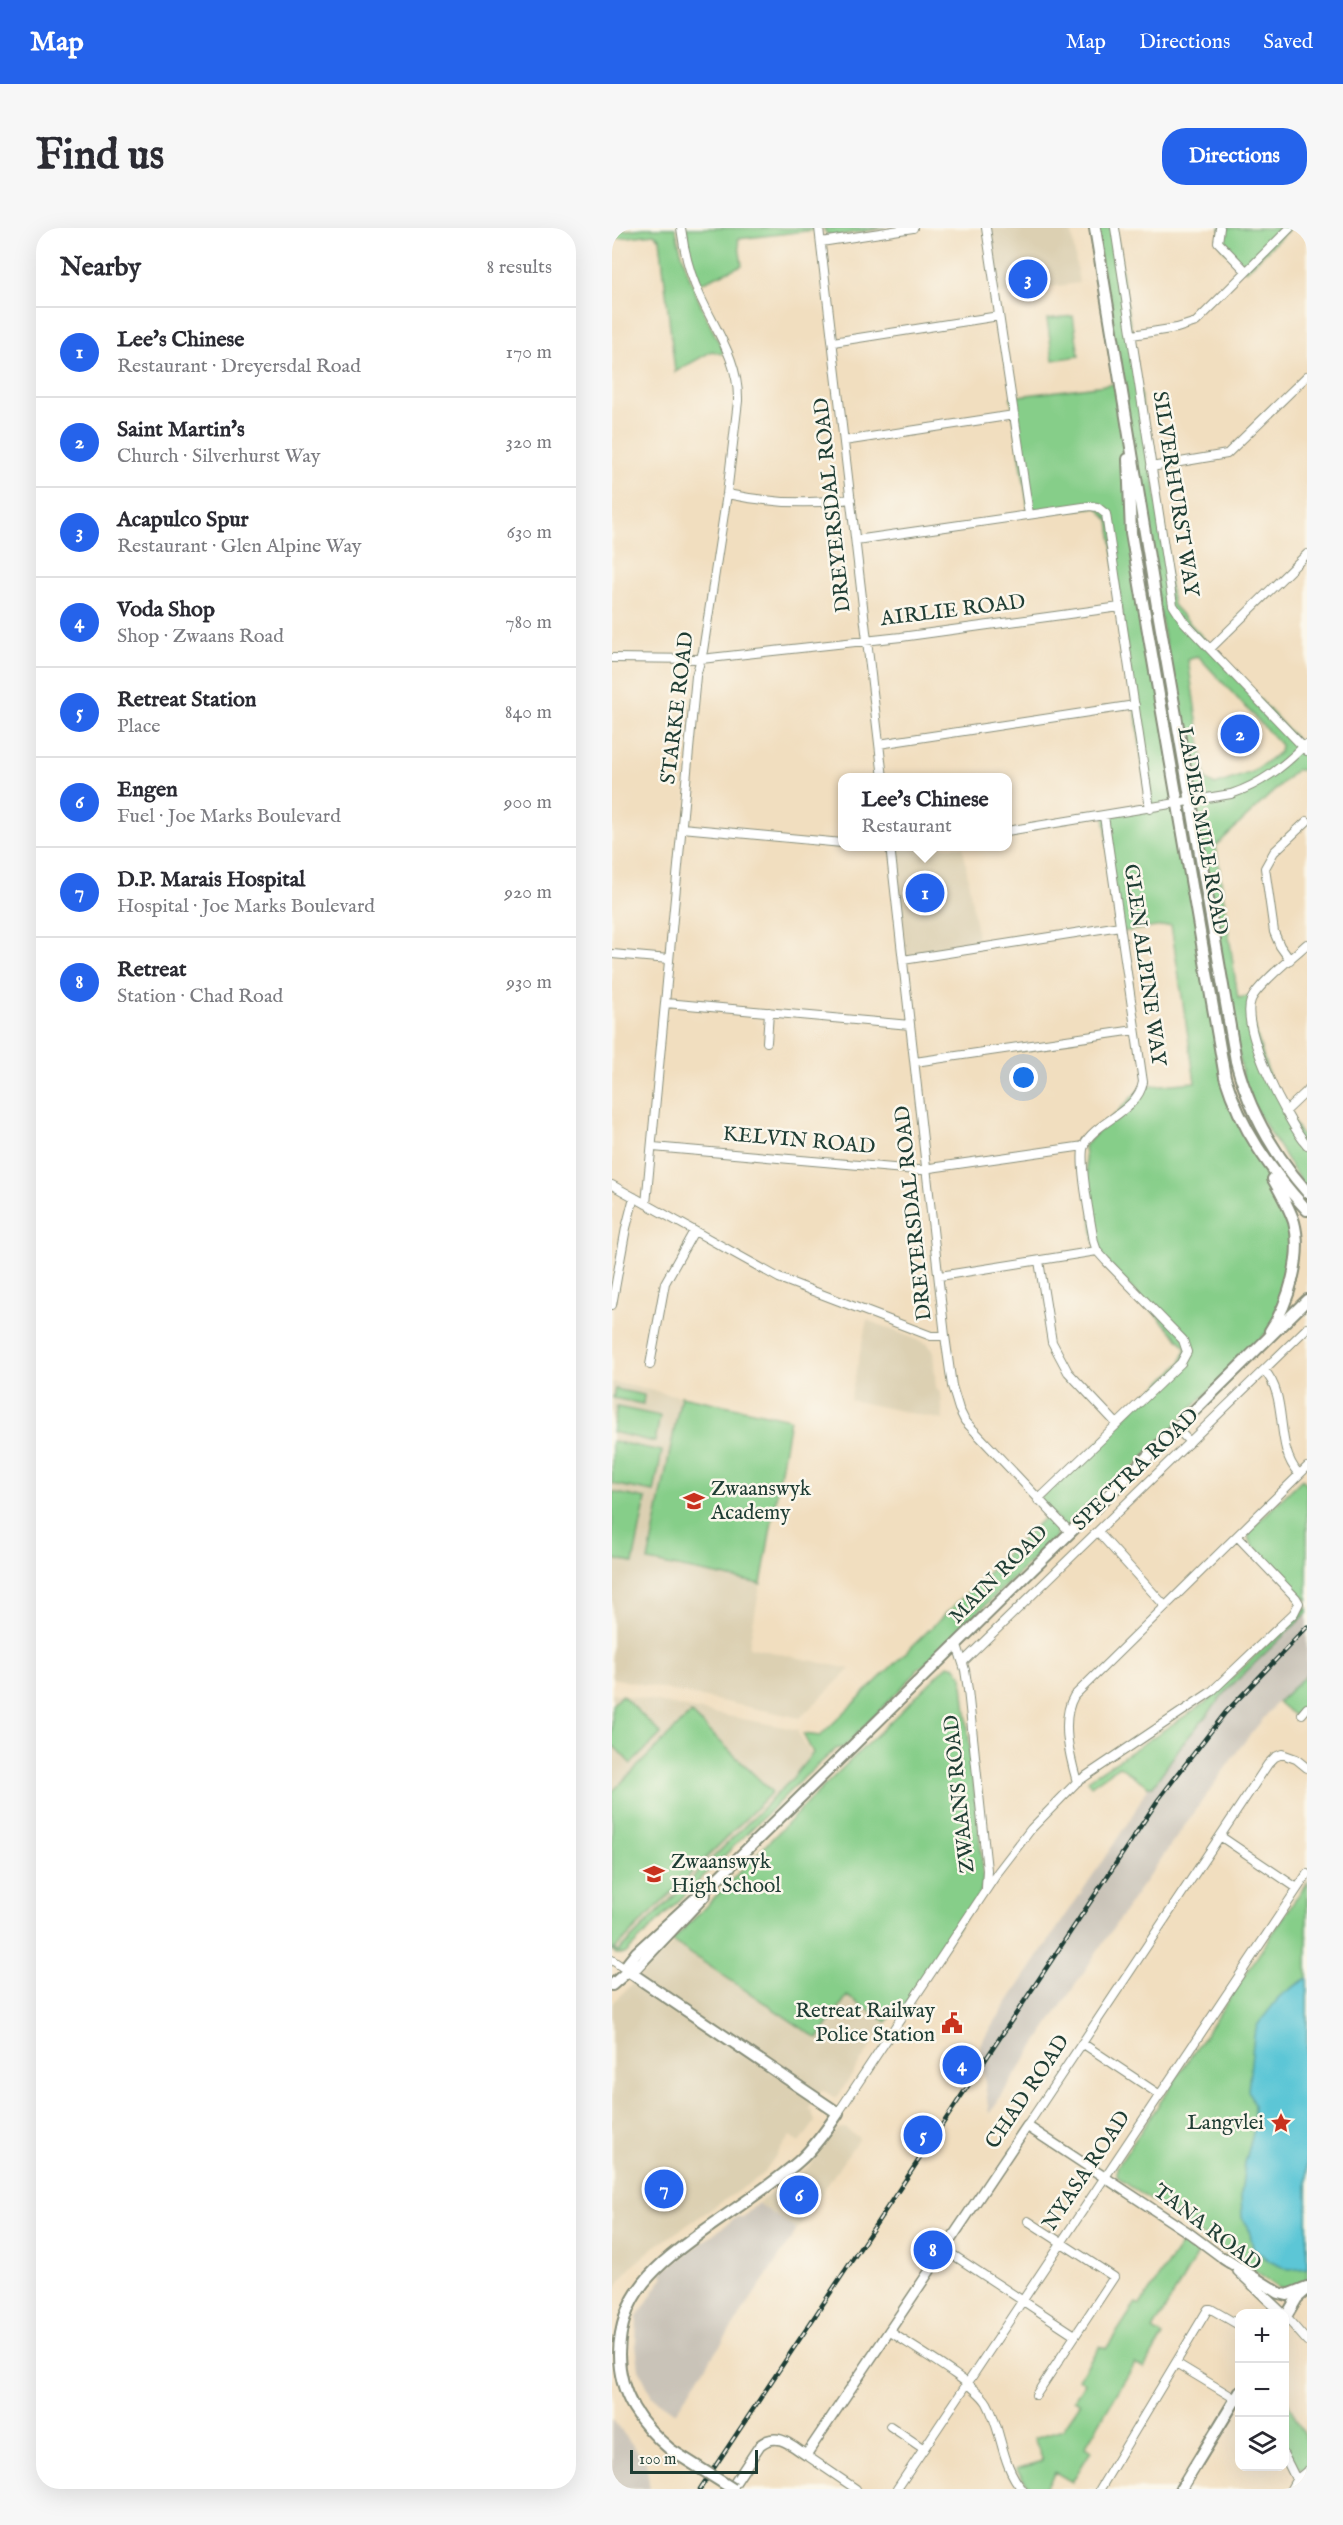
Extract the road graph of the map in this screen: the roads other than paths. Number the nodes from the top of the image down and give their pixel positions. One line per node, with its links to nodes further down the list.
1 (681, 228): 19 (street, STARKE ROAD)
2 (819, 228): 9 (street, DREYERSDAL ROAD)
3 (913, 228): 9 (street)
4 (986, 228): 11 (street)
5 (1095, 228): 16 (main road, LADIES MILE ROAD)
6 (1115, 228): 12 (street, SILVERHURST WAY)
7 (1220, 228): 10 (street)
8 (1290, 228): 10 (street)
9 (821, 242): 13 (street, DREYERSDAL ROAD)
10 (1246, 271): 12 (street)
11 (999, 316): 13 (street); 15 (street)
12 (1132, 335): 18 (street, SILVERHURST WAY)
13 (833, 342): 17 (street, DREYERSDAL ROAD)
14 (1307, 376): 18 (street)
15 (1014, 416): 17 (street); 21 (street)
16 (1128, 435): 33 (main road, LADIES MILE ROAD); 34 (main road, LADIES MILE ROAD)
17 (844, 441): 20 (street, DREYERSDAL ROAD)
18 (1152, 467): 26 (street, SILVERHURST WAY)
19 (727, 495): 20 (street); 28 (street, STARKE ROAD)
20 (851, 499): 22 (street, DREYERSDAL ROAD)
21 (1029, 514): 22 (street); 24 (street)
22 (856, 540): 25 (street, DREYERSDAL ROAD)
23 (1307, 554): 26 (street)
24 (1119, 607): 25 (street, AIRLIE ROAD); 29 (street)
25 (867, 639): 28 (street, AIRLIE ROAD); 30 (street, DREYERSDAL ROAD)
26 (1210, 649): 31 (street, SILVERHURST WAY)
27 (612, 658): 28 (street, AIRLIE ROAD)
28 (701, 659): 38 (street, STARKE ROAD)
29 (1135, 705): 30 (street); 35 (street)
30 (879, 744): 32 (street, DREYERSDAL ROAD)
31 (1306, 747): 33 (street)
32 (883, 773)
33 (1191, 803): 34 (street); 62 (main road, LADIES MILE ROAD)
34 (1178, 805): 35 (street); 56 (main road, LADIES MILE ROAD)
35 (1150, 809): 36 (street)
36 (1104, 816): 39 (street); 42 (street, GLEN ALPINE WAY)
37 (1307, 821): 47 (street)
38 (682, 828): 40 (street); 45 (street, STARKE ROAD)
39 (1012, 830)
40 (838, 843)
41 (891, 851): 46 (street, DREYERSDAL ROAD)
42 (1120, 926): 46 (street); 51 (street, GLEN ALPINE WAY)
43 (1307, 944): 47 (street)
44 (612, 954): 45 (street)
45 (669, 959): 48 (street, STARKE ROAD)
46 (903, 960): 50 (street, DREYERSDAL ROAD)
47 (1290, 960): 55 (street)
48 (666, 1003): 49 (street); 59 (street, STARKE ROAD)
49 (769, 1012): 50 (street); 52 (street)
50 (910, 1025): 53 (street, DREYERSDAL ROAD)
51 (1135, 1030): 53 (street); 58 (street, GLEN ALPINE WAY)
52 (766, 1042)
53 (915, 1062): 60 (street, DREYERSDAL ROAD)
54 (1307, 1092): 55 (street)
55 (1286, 1112): 57 (street)
56 (1254, 1145): 65 (main road, LADIES MILE ROAD); 74 (main road)
57 (1307, 1145)
58 (1084, 1146): 60 (street, KELVIN ROAD); 67 (street)
59 (653, 1147): 60 (street, KELVIN ROAD); 64 (street, STARKE ROAD)
60 (927, 1169): 69 (street, DREYERSDAL ROAD)
61 (612, 1185): 63 (street)
62 (1307, 1192)
63 (634, 1197): 64 (street); 71 (street)
64 (646, 1204): 66 (street)
65 (1307, 1210)
66 (694, 1231): 73 (street); 75 (street)
67 (1097, 1251): 68 (street); 77 (street)
68 (1039, 1261): 69 (street); 77 (street)
69 (940, 1275): 73 (street, DREYERSDAL ROAD)
70 (1307, 1300): 74 (main road, MAIN ROAD)
71 (612, 1304)
72 (1307, 1328): 76 (street, SPECTRA ROAD)
73 (945, 1336): 82 (street, DREYERSDAL ROAD)
74 (1254, 1353): 78 (main road, MAIN ROAD)
75 (650, 1365)
76 (1264, 1370): 79 (street, SPECTRA ROAD); 81 (street)
77 (1117, 1424): 82 (street)
78 (1177, 1429): 79 (street); 83 (main road, MAIN ROAD)
79 (1190, 1442): 84 (street, SPECTRA ROAD)
80 (1307, 1467): 81 (street)
81 (1299, 1474): 85 (street)
82 (1038, 1500): 83 (street, DREYERSDAL ROAD)
83 (1070, 1532): 87 (main road, MAIN ROAD)
84 (1098, 1532): 86 (street); 88 (street, SPECTRA ROAD)
85 (1237, 1536): 86 (street); 90 (street)
86 (1165, 1606): 90 (street)
87 (957, 1645): 88 (street, ZWAANS ROAD); 96 (main road, MAIN ROAD)
88 (963, 1662): 94 (street, ZWAANS ROAD)
89 (1307, 1768): 91 (street, CHAD ROAD)
90 (1077, 1782): 94 (street)
91 (1220, 1836): 93 (street); 98 (street, CHAD ROAD)
92 (1307, 1874): 93 (street, NYASA ROAD)
93 (1297, 1888): 99 (street, NYASA ROAD)
94 (985, 1892): 100 (street, ZWAANS ROAD)
95 (612, 1960): 96 (street)
96 (628, 1971): 97 (main road, MAIN ROAD); 100 (main road)
97 (612, 1985)
98 (1083, 2043): 99 (street); 101 (street, CHAD ROAD)
99 (1160, 2095): 102 (street, NYASA ROAD)
100 (838, 2113): 127 (main road, bridge)
101 (1027, 2126): 102 (street, TANA ROAD); 105 (street, CHAD ROAD)
102 (1104, 2178): 104 (street, NYASA ROAD); 106 (street, TANA ROAD)
103 (1028, 2220): 104 (street)
104 (1061, 2242): 108 (street, NYASA ROAD); 114 (street)
105 (944, 2249): 108 (street); 113 (street, CHAD ROAD)
106 (1223, 2258): 107 (main road); 109 (street, TANA ROAD)
107 (1307, 2288): 110 (main road)
108 (1023, 2301): 114 (street); 117 (street, NYASA ROAD)
109 (1277, 2309)
110 (1289, 2309)
111 (1289, 2321): 115 (street)
112 (1235, 2323): 116 (street)
113 (889, 2331): 117 (street); 123 (street, CHAD ROAD)
114 (1075, 2336): 118 (street)
115 (1307, 2341)
116 (1176, 2363): 119 (street); 131 (street)
117 (967, 2384): 122 (street, NYASA ROAD); 130 (street)
118 (1036, 2395)
119 (1235, 2396)
120 (1235, 2403): 132 (main road)
121 (890, 2426): 122 (street)
122 (924, 2449): 129 (street, NYASA ROAD)
123 (806, 2455): 127 (street); 128 (street)
124 (1289, 2465): 126 (street)
125 (1307, 2471): 126 (street)
126 (1296, 2480): 133 (street); 134 (street)
127 (732, 2489)
128 (856, 2489)
129 (897, 2489)
130 (1023, 2489)
131 (1100, 2489)
132 (1181, 2489)
133 (1291, 2489)
134 (1301, 2489)

